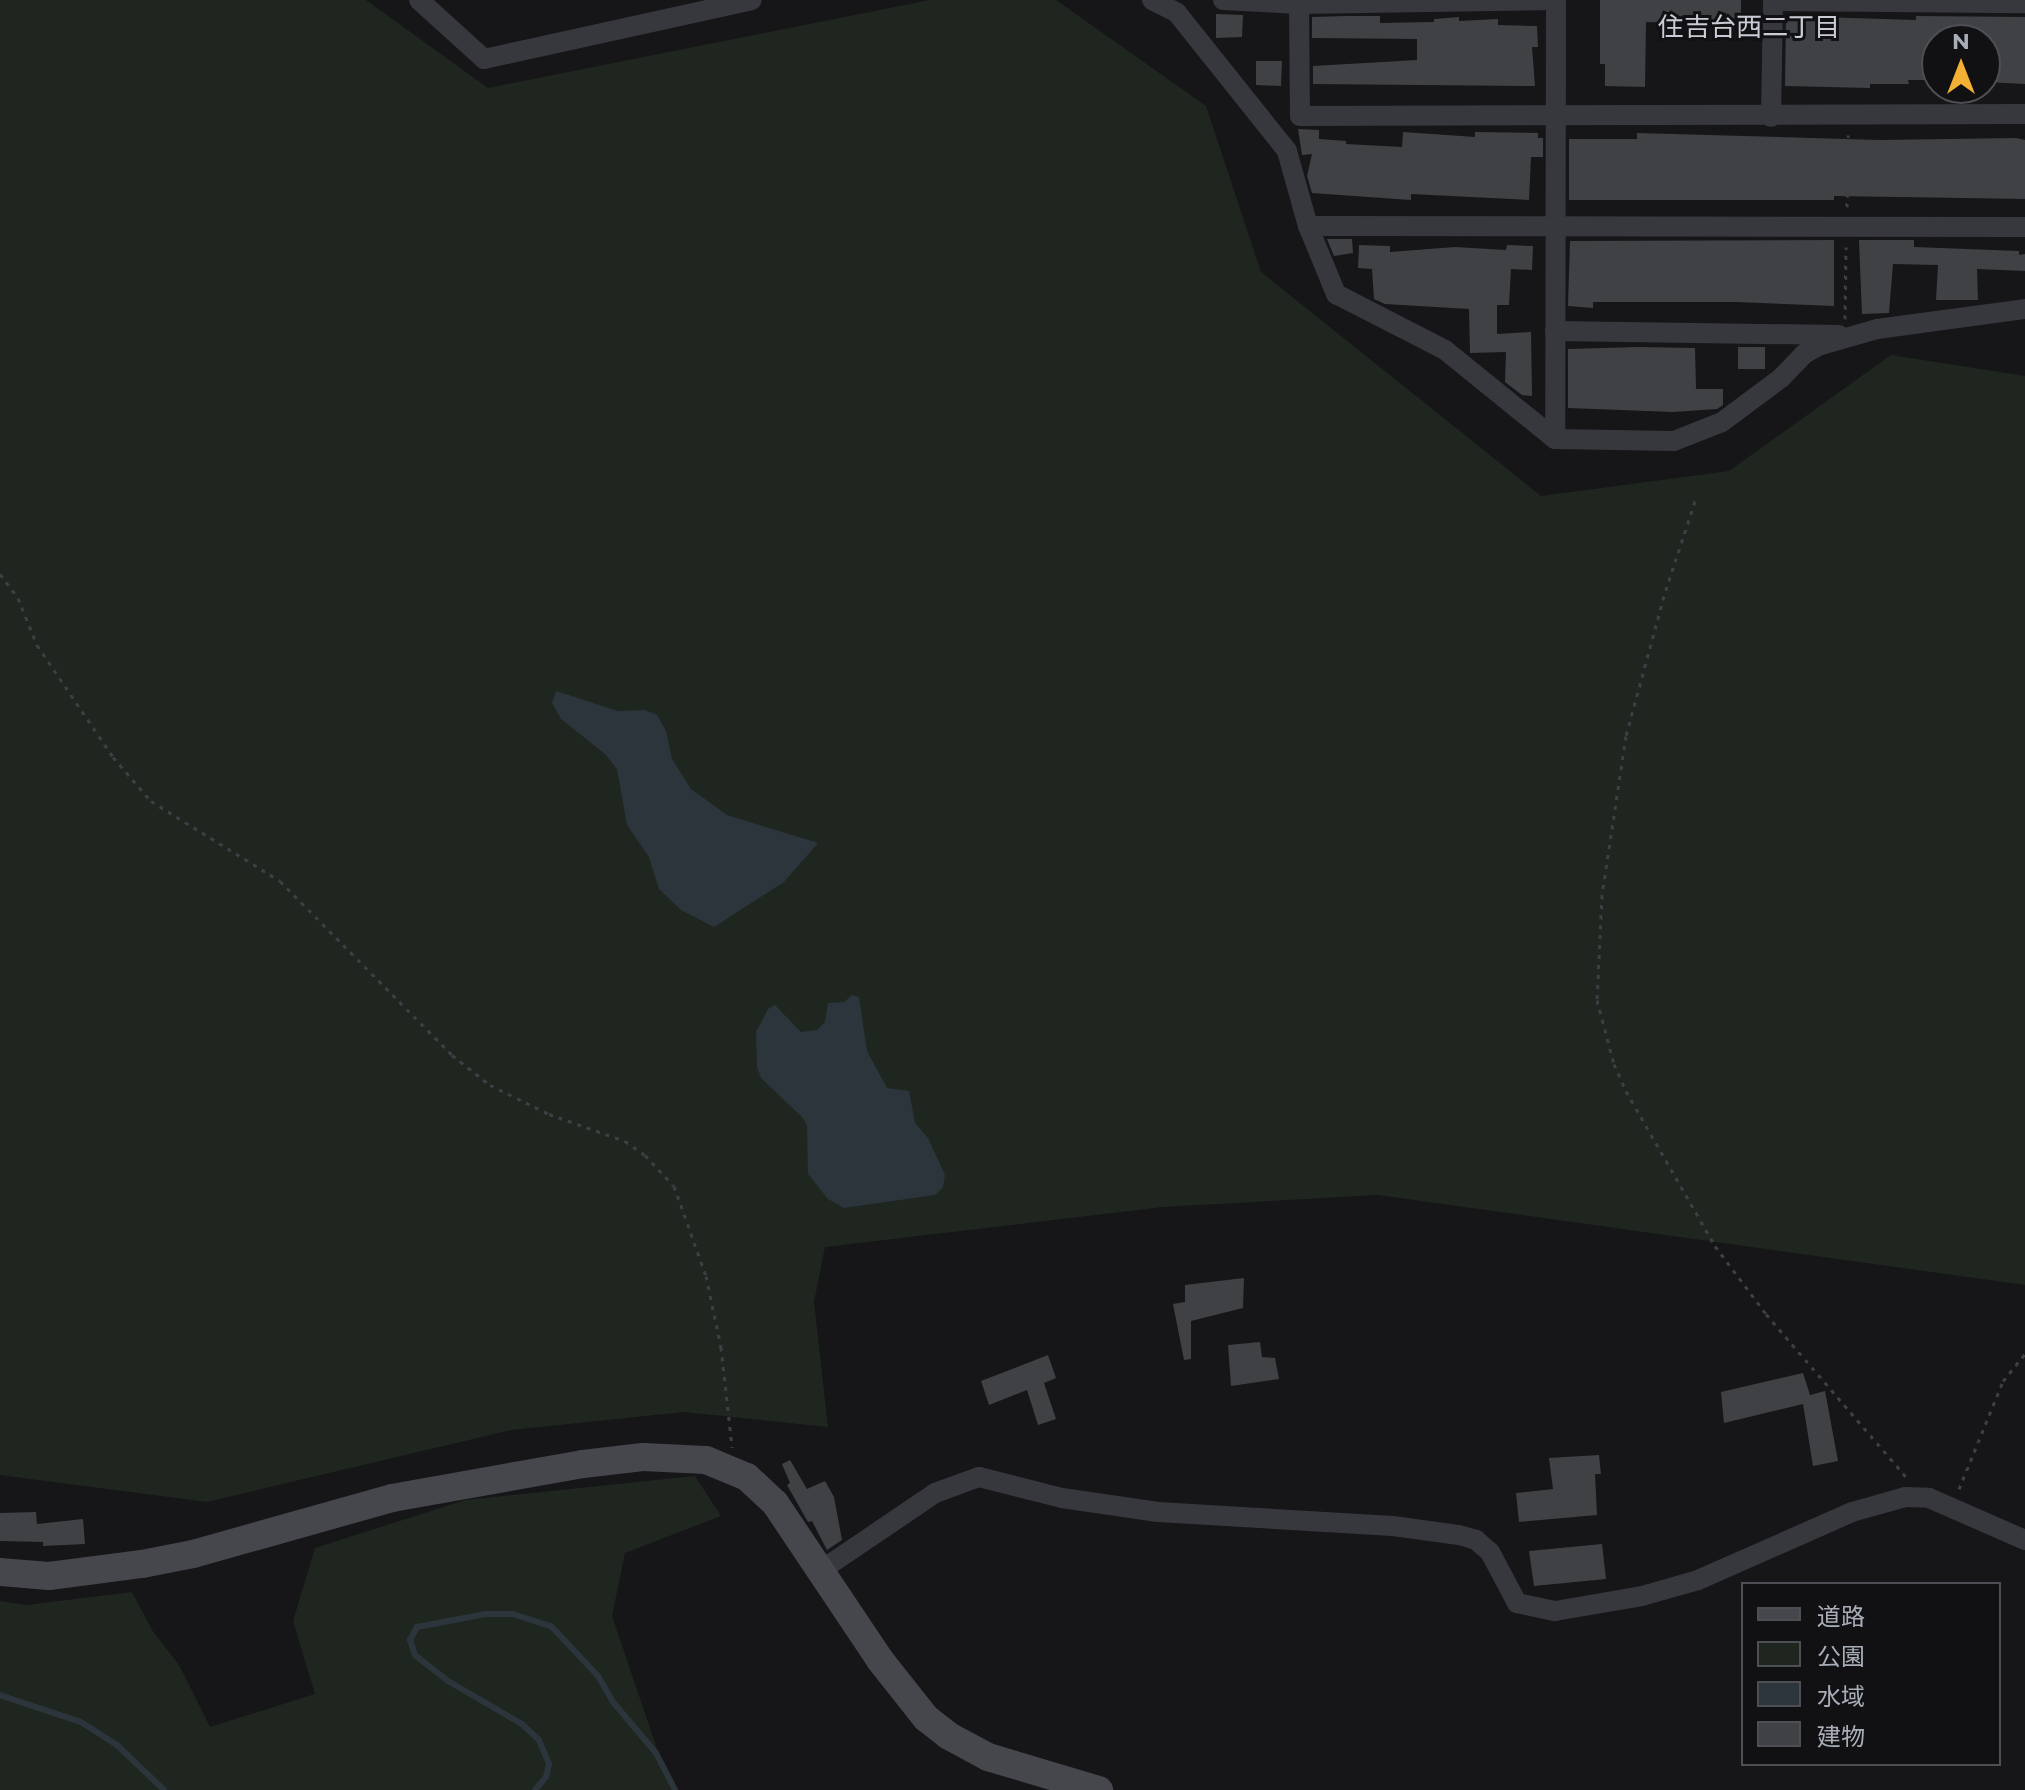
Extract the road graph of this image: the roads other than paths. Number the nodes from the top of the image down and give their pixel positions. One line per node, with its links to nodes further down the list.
1 (419, 0): 2 (street)
2 (752, 0)
3 (1152, 0): 12 (street)
4 (1223, 0): 8 (street)
5 (1556, 0): 8 (street); 10 (street)
6 (1773, 1): 7 (street); 11 (street)
7 (2025, 3)
8 (1299, 4): 10 (street)
9 (2025, 114): 11 (street)
10 (1556, 115): 11 (street); 13 (street)
11 (1771, 117)
12 (1308, 226): 13 (street); 18 (street)
13 (1555, 226): 14 (street); 16 (street)
14 (2025, 227)
15 (2025, 309): 17 (street)
16 (1555, 331): 17 (street); 18 (street)
17 (1855, 335): 18 (street)
18 (1555, 439)
19 (2025, 1540): 20 (street)
20 (820, 1571): 21 (street); 22 (street)
21 (0, 1572)
22 (1099, 1790)

